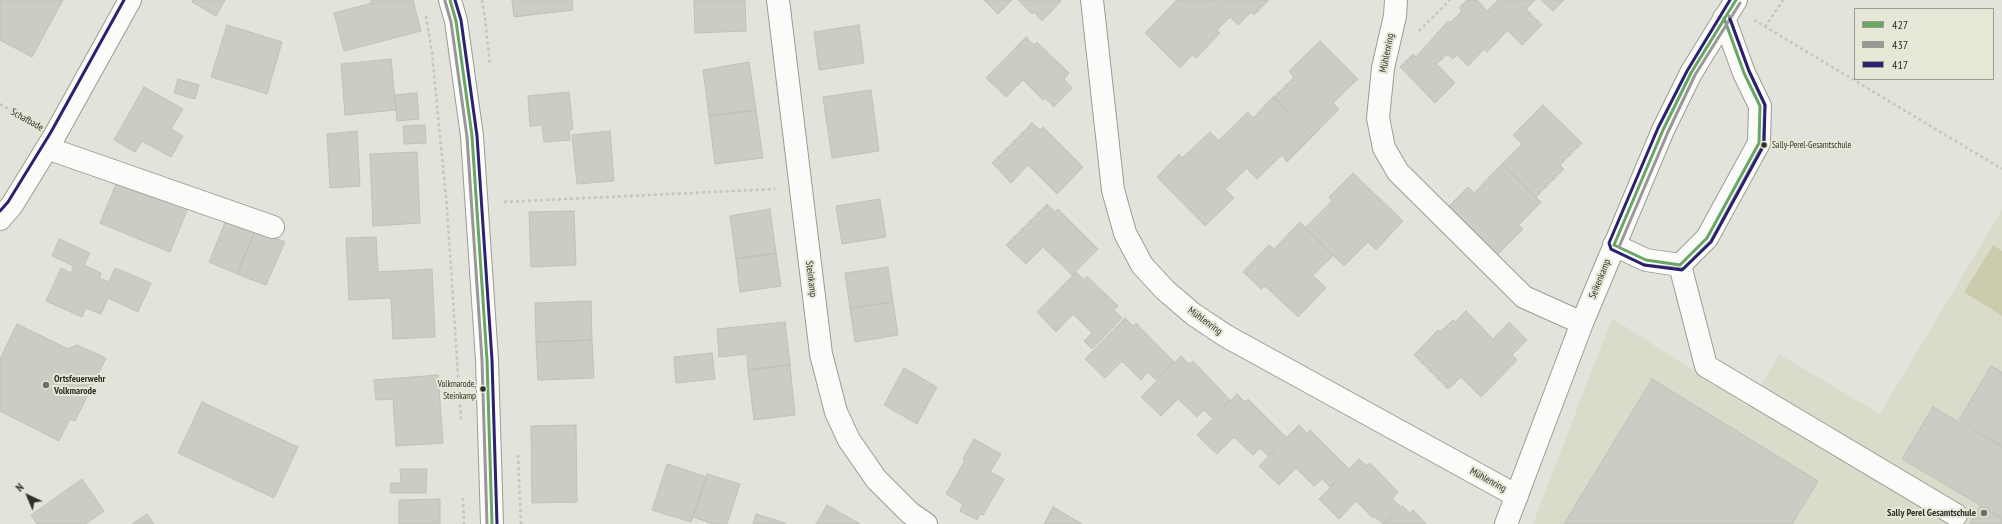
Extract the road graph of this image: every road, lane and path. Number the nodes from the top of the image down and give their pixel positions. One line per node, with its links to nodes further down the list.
1 (130, 0): 13 (street)
2 (450, 0): 27 (street)
3 (778, 0): 15 (street, Steinkamp)
4 (1092, 0): 24 (street, Mühlenring)
5 (1396, 0): 11 (street, Mühlenring)
6 (1450, 0): 11 (path)
7 (1783, 0): 10 (path)
8 (1729, 6): 10 (path); 19 (street, Seikenkamp); 20 (street)
9 (426, 15): 22 (path)
10 (1765, 27): 14 (path)
11 (1392, 28): 21 (street, Mühlenring)
12 (0, 104): 13 (path, Schafbade)
13 (51, 141): 17 (street); 18 (street)
14 (2002, 169)
15 (800, 188): 16 (path); 28 (street, Steinkamp)
16 (504, 202)
17 (0, 219)
18 (273, 227)
19 (1614, 245): 20 (street); 21 (street, Seikenkamp)
20 (1680, 265): 25 (street)
21 (1582, 323): 24 (street, Seikenkamp)
22 (461, 422)
23 (463, 492): 26 (path)
24 (1517, 496): 29 (street, Seikenkamp)
25 (1956, 514)
26 (464, 524)
27 (492, 524)
28 (926, 524)
29 (1506, 524)

